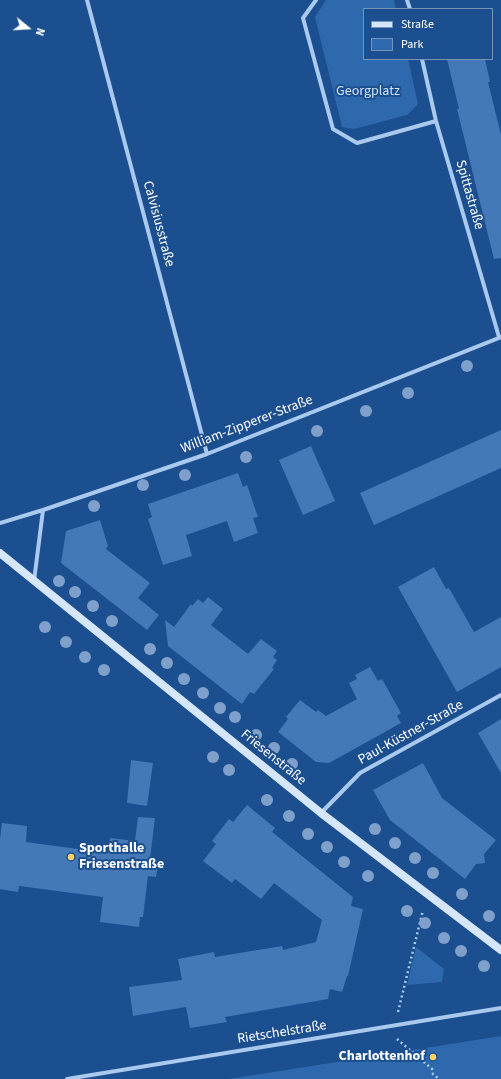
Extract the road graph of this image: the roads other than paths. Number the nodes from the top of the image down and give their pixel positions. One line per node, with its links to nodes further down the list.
1 (87, 0): 6 (street, Calvisiusstraße)
2 (316, 0): 4 (street)
3 (422, 60): 4 (street, Spittastraße)
4 (436, 121): 5 (street, Spittastraße)
5 (500, 336): 6 (street, William-Zipperer-Straße)
6 (207, 454): 7 (street, William-Zipperer-Straße)
7 (42, 510): 8 (street, William-Zipperer-Straße); 10 (street)
8 (0, 523)
9 (0, 553): 10 (street, Friesenstraße)
10 (34, 581): 12 (street, Friesenstraße)
11 (501, 695): 12 (street, Paul-Küstner-Straße)
12 (321, 813): 13 (street, Friesenstraße)
13 (501, 950)
14 (501, 1008): 15 (street, Rietschelstraße)
15 (67, 1079)

